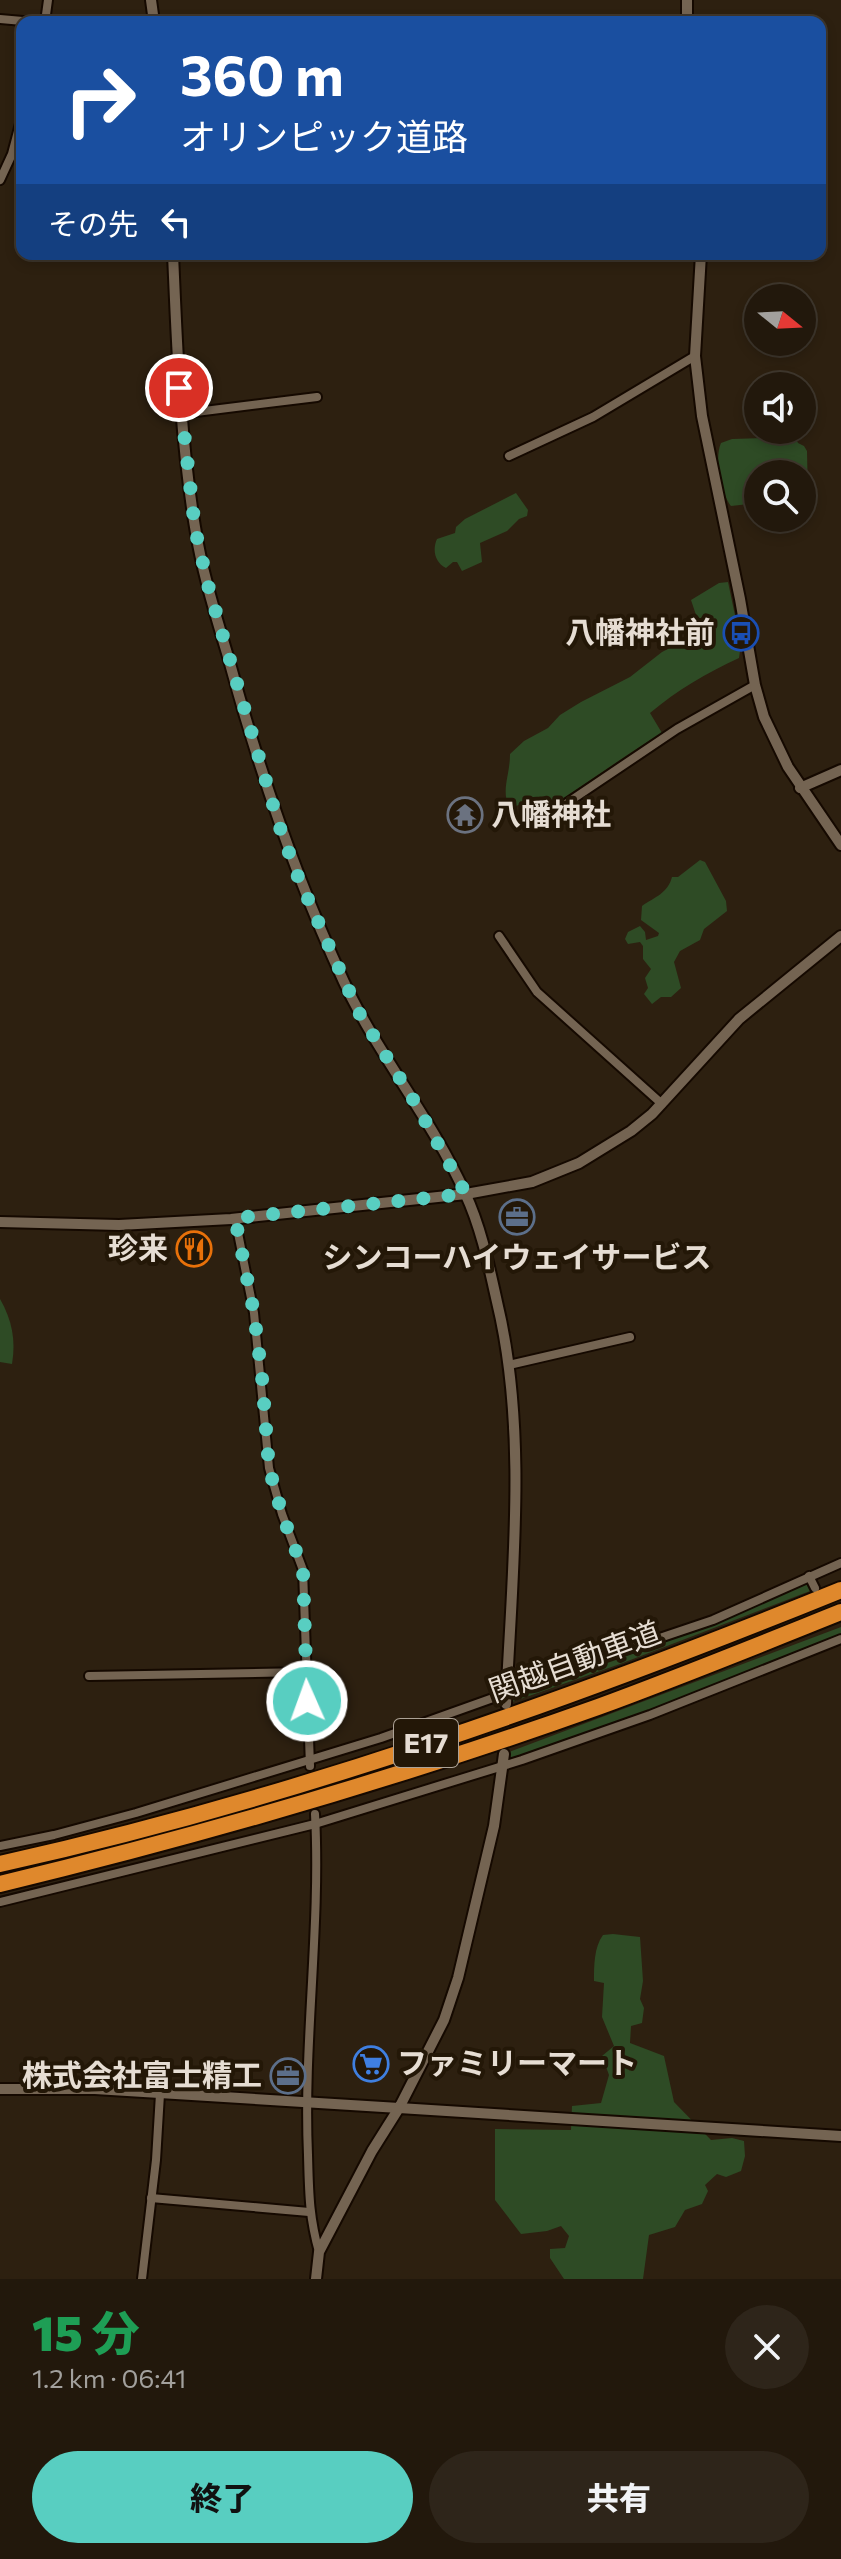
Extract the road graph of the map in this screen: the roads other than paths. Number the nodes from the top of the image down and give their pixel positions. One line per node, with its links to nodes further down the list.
1 (16, 139): 2 (street)
2 (12, 154): 3 (street); 4 (street)
3 (16, 155)
4 (0, 180)
5 (173, 260): 9 (street)
6 (701, 260): 7 (street)
7 (695, 356): 10 (street); 11 (street)
8 (317, 397): 9 (street)
9 (180, 414): 19 (street)
10 (509, 456)
11 (755, 685): 13 (street); 14 (street)
12 (841, 770): 13 (street)
13 (800, 788): 15 (street)
14 (567, 803)
15 (841, 845)
16 (499, 936): 18 (street)
17 (841, 936): 18 (street)
18 (662, 1104): 19 (street)
19 (466, 1194): 20 (street); 23 (street)
20 (235, 1218): 21 (street); 30 (street)
21 (0, 1222)
22 (630, 1337): 23 (street)
23 (509, 1365): 32 (street)
24 (841, 1563): 25 (street)
25 (809, 1576): 26 (street); 32 (street)
26 (815, 1588)
27 (841, 1590): 37 (highway, 関越自動車道 / E17)
28 (841, 1612): 38 (highway, 関越自動車道 / E17)
29 (841, 1639): 33 (street)
30 (306, 1672): 31 (street); 34 (street)
31 (89, 1676)
32 (506, 1699): 34 (street)
33 (503, 1759): 35 (street); 43 (street)
34 (310, 1762): 36 (street)
35 (315, 1819): 39 (street); 42 (street)
36 (0, 1846)
37 (0, 1864)
38 (0, 1884)
39 (0, 1902)
40 (0, 2089): 41 (street)
41 (160, 2094): 42 (street); 45 (street)
42 (305, 2104): 43 (street); 46 (street)
43 (399, 2108): 44 (street); 47 (street)
44 (841, 2136)
45 (151, 2198): 46 (street); 48 (street)
46 (309, 2212): 47 (street)
47 (319, 2252): 49 (street)
48 (142, 2279)
49 (316, 2279)

